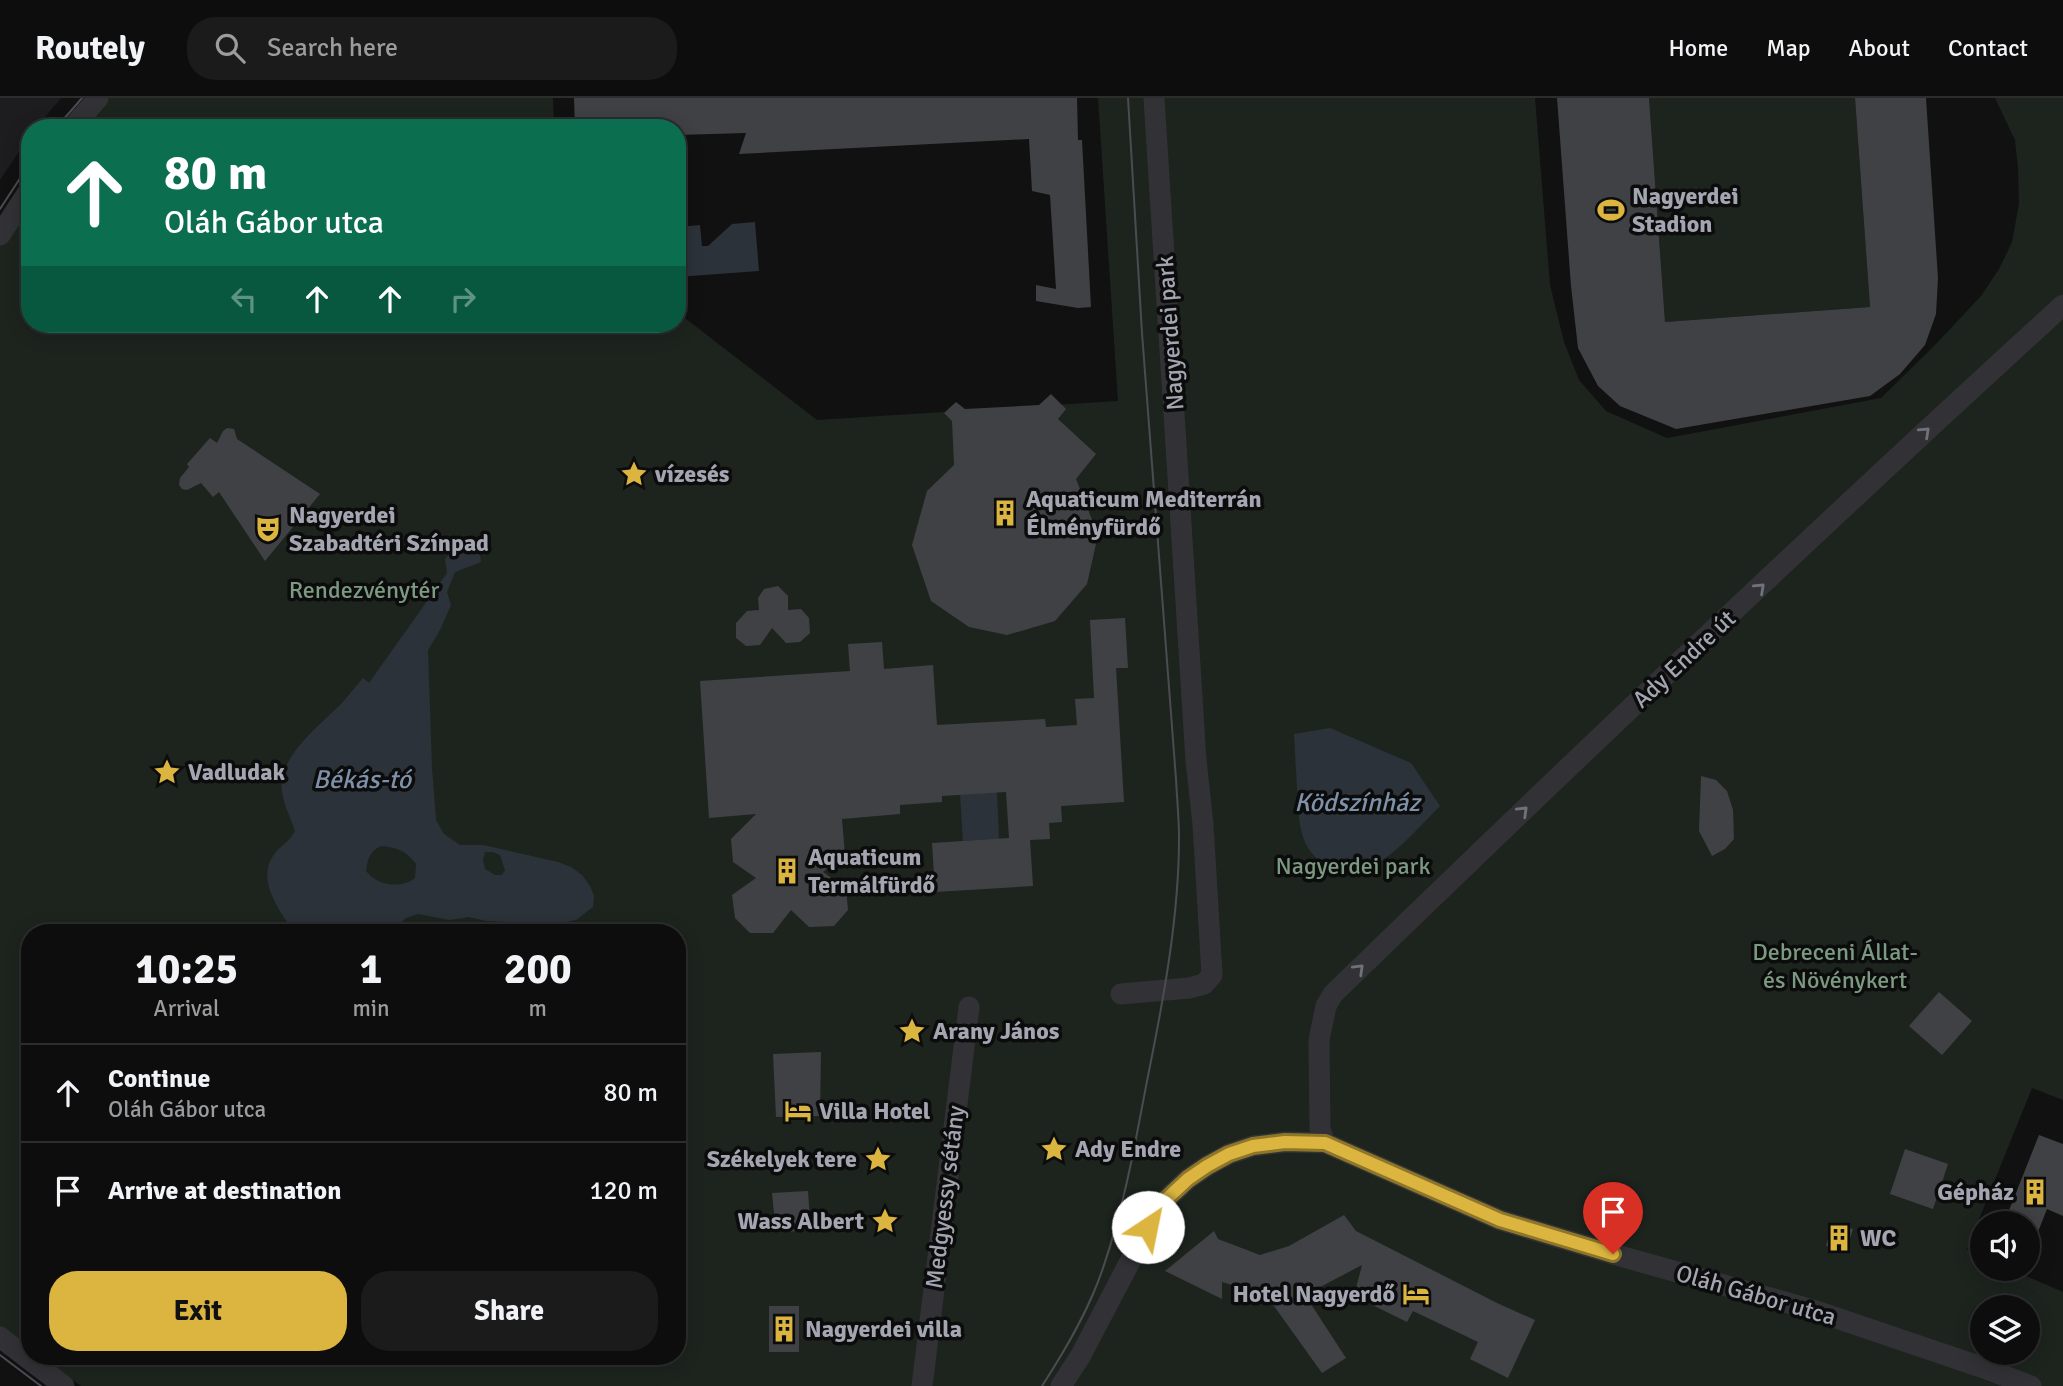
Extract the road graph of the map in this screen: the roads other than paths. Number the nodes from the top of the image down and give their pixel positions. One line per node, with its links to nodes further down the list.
1 (97, 98): 3 (street)
2 (1154, 98): 7 (street, Nagyerdei park)
3 (80, 119)
4 (21, 202): 5 (street)
5 (0, 234)
6 (2063, 305): 9 (street, Ady Endre út, one-way to 6)
7 (1121, 994)
8 (969, 1007): 14 (street, Medgyessy sétány)
9 (1325, 1143): 15 (street); 16 (street, Oláh Gábor utca)
10 (0, 1337): 11 (street)
11 (21, 1353)
12 (37, 1365): 13 (street)
13 (64, 1386)
14 (922, 1386)
15 (1061, 1386)
16 (2031, 1386)

